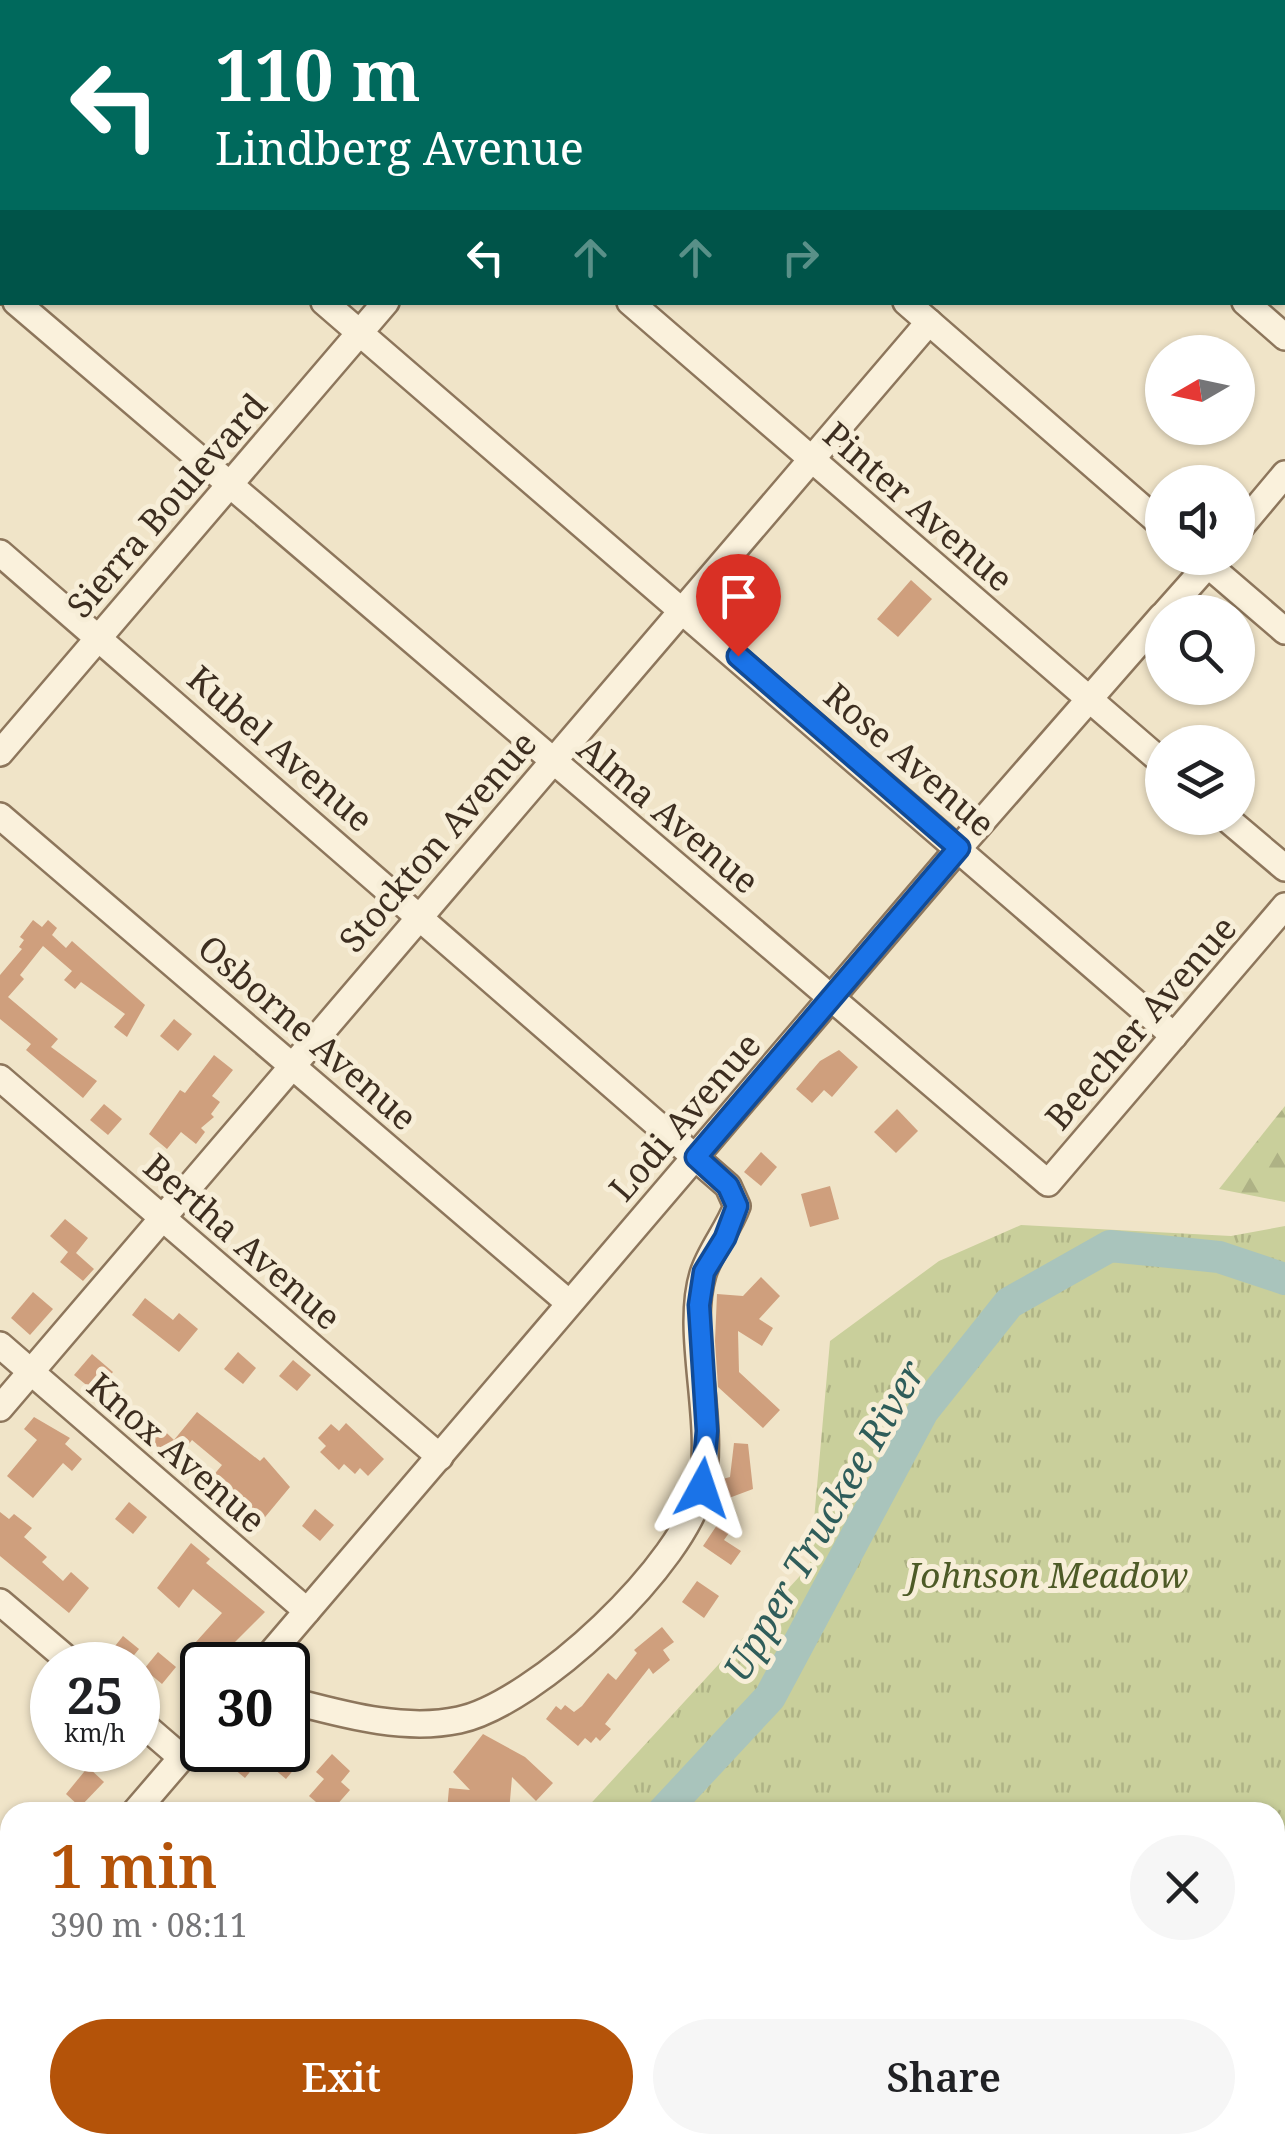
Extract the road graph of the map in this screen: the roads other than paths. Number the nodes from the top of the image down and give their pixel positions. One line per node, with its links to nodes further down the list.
1 (19, 305): 12 (street, Alma Avenue)
2 (327, 305): 8 (street, Rose Avenue)
3 (383, 305): 8 (street, Sierra Boulevard)
4 (633, 305): 10 (street, Pinter Avenue)
5 (909, 305): 7 (street)
6 (1248, 305): 9 (street)
7 (929, 322): 10 (street, Stockton Avenue); 13 (street)
8 (360, 333): 12 (street, Sierra Boulevard); 19 (street, Rose Avenue)
9 (1285, 337)
10 (812, 459): 19 (street, Stockton Avenue); 23 (street, Pinter Avenue)
11 (1285, 474): 14 (street)
12 (228, 485): 22 (street, Sierra Boulevard); 26 (street, Alma Avenue)
13 (1145, 510)
14 (1255, 510)
15 (0, 553): 22 (street, Kubel Avenue)
16 (1195, 575): 18 (street, Lodi Avenue)
17 (1223, 575): 20 (street)
18 (1179, 595)
19 (683, 608): 26 (street, Stockton Avenue); 29 (street, Rose Avenue)
20 (1285, 631)
21 (1145, 636): 23 (street, Lodi Avenue)
22 (98, 638): 25 (street, Sierra Boulevard); 32 (street, Kubel Avenue)
23 (1090, 699): 24 (street, Pinter Avenue); 29 (street, Lodi Avenue)
24 (1145, 747)
25 (0, 752)
26 (552, 761): 32 (street, Stockton Avenue); 33 (street, Alma Avenue)
27 (0, 816): 35 (street, Osborne Avenue)
28 (1246, 835): 30 (street)
29 (959, 848): 33 (street, Lodi Avenue); 34 (street, Rose Avenue)
30 (1285, 868)
31 (1285, 906): 34 (street, Beecher Avenue)
32 (420, 914): 35 (street, Stockton Avenue); 37 (street, Kubel Avenue)
33 (832, 998): 37 (street, Lodi Avenue); 38 (street, Alma Avenue)
34 (1174, 1036): 38 (street, Beecher Avenue)
35 (292, 1063): 39 (street, Stockton Avenue); 40 (street, Osborne Avenue)
36 (0, 1078): 39 (street, Bertha Avenue)
37 (696, 1157): 40 (street, Lodi Avenue); 49 (street, Kubel Avenue)
38 (1048, 1183)
39 (160, 1217): 42 (street, Stockton Avenue); 44 (street, Bertha Avenue)
40 (569, 1303): 44 (street, Lodi Avenue)
41 (0, 1345): 42 (street, Knox Avenue)
42 (32, 1372): 43 (street, Stockton Avenue); 46 (street, Knox Avenue)
43 (0, 1408)
44 (440, 1457): 46 (street, Lodi Avenue)
45 (0, 1602): 47 (street)
46 (307, 1611): 48 (street, Lodi Avenue)
47 (47, 1642)
48 (281, 1642)
49 (310, 1706)
50 (160, 1739): 51 (street)
51 (180, 1756)
52 (180, 1760): 53 (street)
53 (144, 1802)

